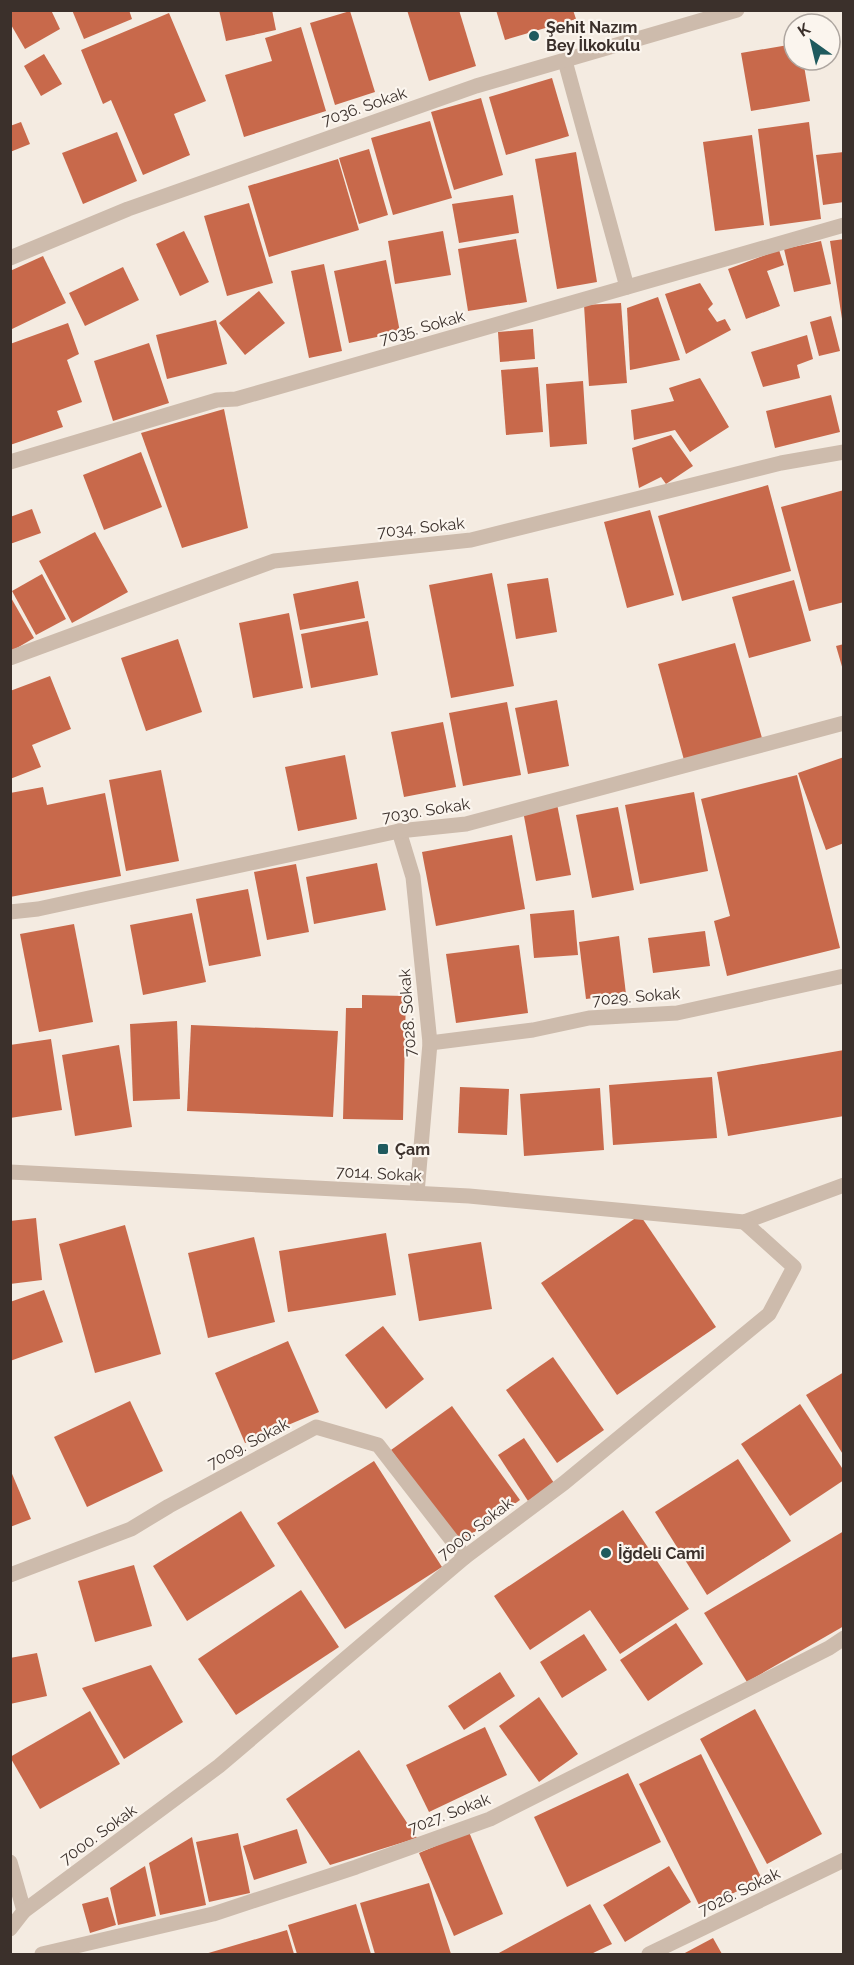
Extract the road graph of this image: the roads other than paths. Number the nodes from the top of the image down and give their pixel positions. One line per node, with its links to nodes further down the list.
1 (737, 10): 2 (street, 7036. Sokak)
2 (565, 61): 4 (street, 7036. Sokak); 5 (street)
3 (843, 225): 5 (street, 7035. Sokak)
4 (10, 258)
5 (627, 287): 7 (street, 7035. Sokak)
6 (843, 452): 8 (street, 7034. Sokak)
7 (10, 462)
8 (10, 658)
9 (843, 723): 10 (street, 7030. Sokak)
10 (399, 831): 11 (street, 7030. Sokak); 13 (street, 7028. Sokak)
11 (10, 912)
12 (843, 976): 13 (street, 7029. Sokak)
13 (430, 1044): 16 (street, 7028. Sokak)
14 (10, 1172): 16 (street, 7014. Sokak)
15 (843, 1185): 17 (street)
16 (417, 1193): 17 (street, 7014. Sokak)
17 (744, 1222): 18 (street, 7000. Sokak)
18 (465, 1557): 19 (street, 7009. Sokak); 23 (street, 7000. Sokak)
19 (10, 1575)
20 (843, 1638): 25 (street, 7027. Sokak)
21 (843, 1860): 26 (street, 7026. Sokak)
22 (10, 1862): 23 (street)
23 (24, 1911): 24 (street, 7000. Sokak)
24 (10, 1929)
25 (42, 1954)
26 (649, 1954)

